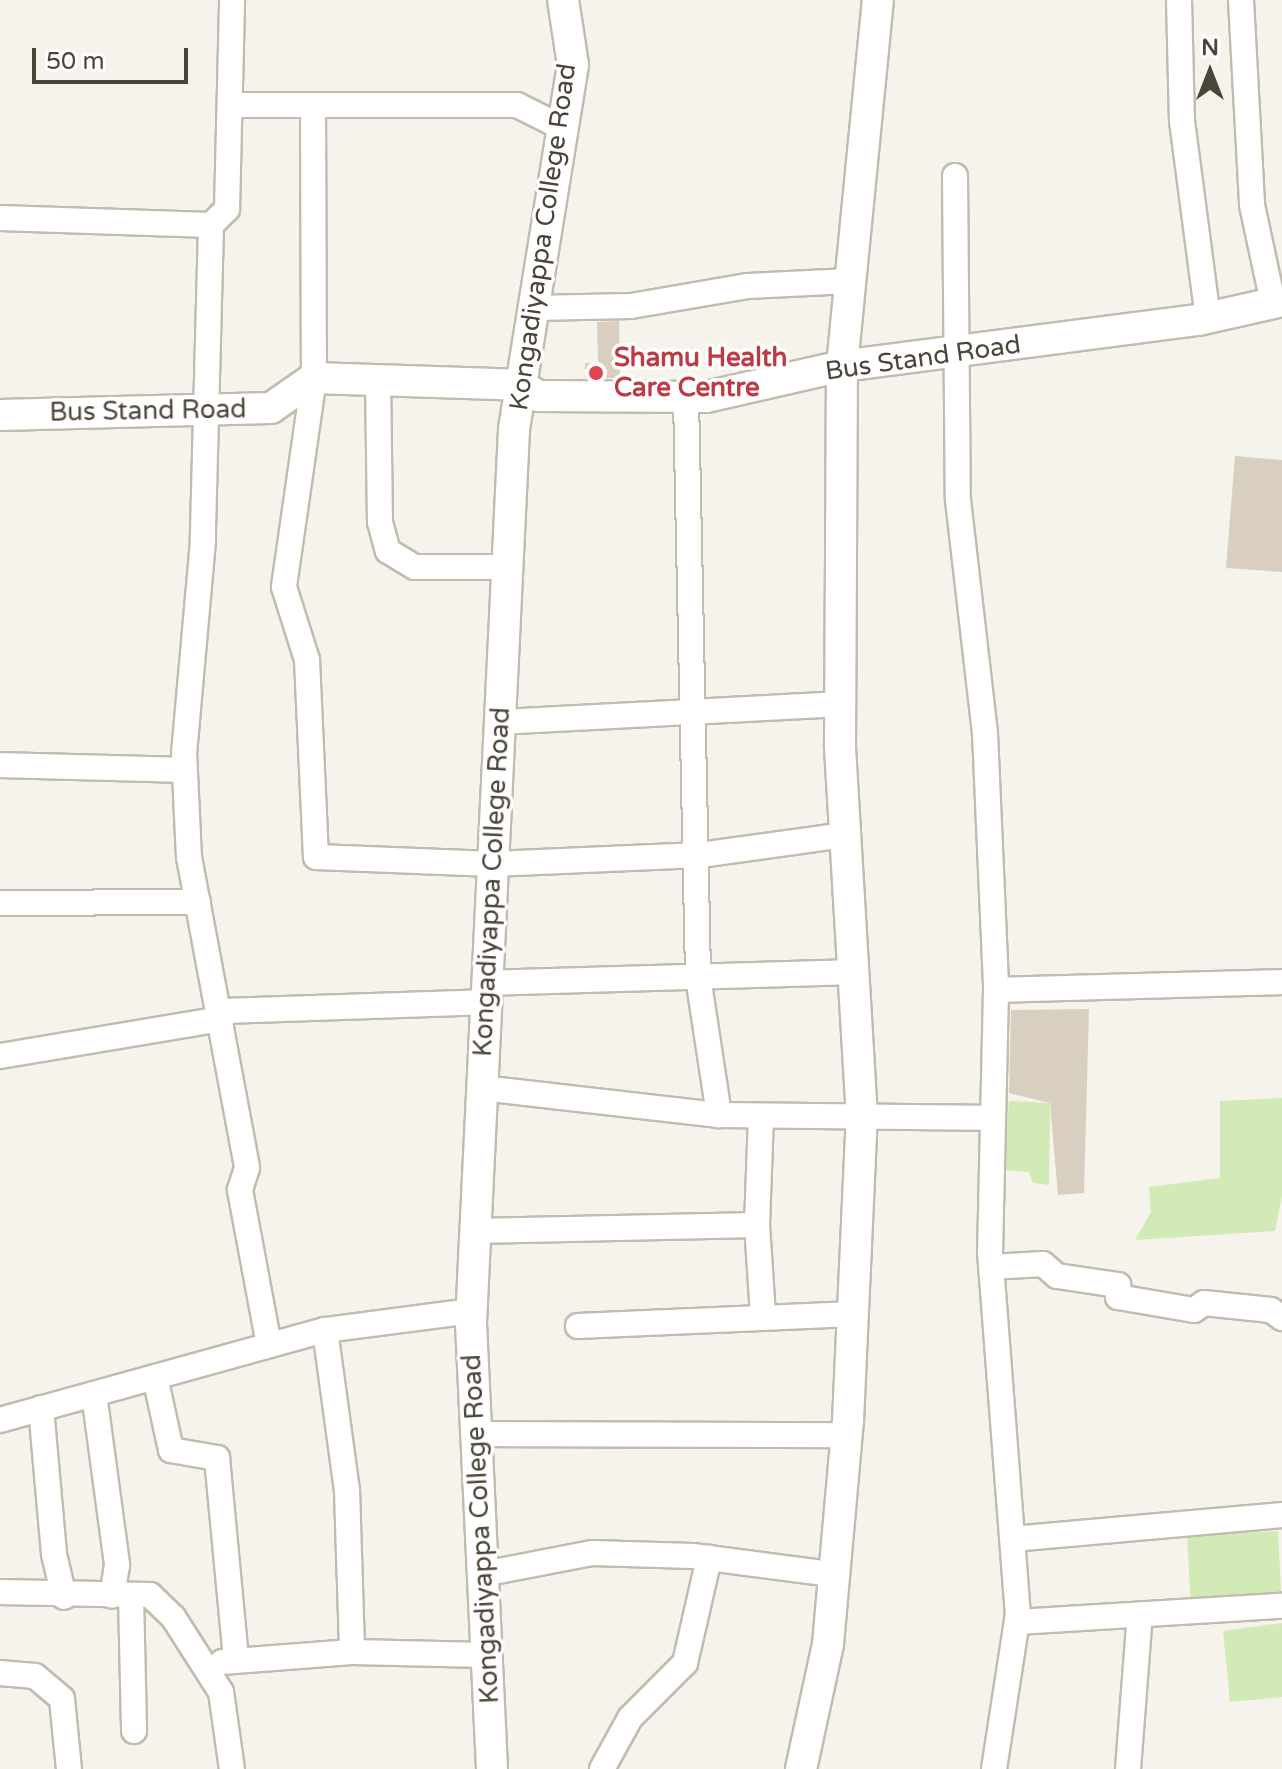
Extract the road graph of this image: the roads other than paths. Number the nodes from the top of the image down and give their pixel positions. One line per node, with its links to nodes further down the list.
1 (232, 0): 6 (street)
2 (563, 0): 8 (street, Kongadiyappa College Road)
3 (878, 0): 12 (street)
4 (1179, 0): 15 (street)
5 (1241, 0): 13 (street)
6 (234, 105): 7 (street); 11 (street)
7 (313, 105): 8 (street); 18 (street)
8 (563, 128): 14 (street, Kongadiyappa College Road)
9 (955, 176): 16 (street)
10 (0, 218): 11 (street)
11 (211, 225): 22 (street)
12 (850, 281): 14 (street); 17 (street)
13 (1277, 302): 15 (street, Bus Stand Road)
14 (534, 308): 20 (street, Kongadiyappa College Road)
15 (1208, 318): 16 (street, Bus Stand Road)
16 (954, 355): 17 (street, Bus Stand Road); 38 (street)
17 (842, 366): 21 (street, Bus Stand Road); 25 (street)
18 (314, 378): 19 (street, Bus Stand Road); 22 (street, Bus Stand Road); 32 (street)
19 (378, 380): 20 (street, Bus Stand Road); 24 (street)
20 (521, 385): 21 (street, Bus Stand Road); 24 (street, Kongadiyappa College Road)
21 (686, 397): 26 (street)
22 (207, 409): 23 (street, Bus Stand Road); 29 (street)
23 (0, 415)
24 (508, 567): 27 (street, Kongadiyappa College Road)
25 (840, 704): 26 (street); 30 (street)
26 (691, 712): 27 (street); 31 (street)
27 (500, 722): 32 (street, Kongadiyappa College Road)
28 (0, 765): 29 (street)
29 (185, 770): 34 (street)
30 (845, 835): 31 (street); 35 (street)
31 (700, 855): 32 (street); 36 (street)
32 (493, 864): 39 (street, Kongadiyappa College Road)
33 (0, 899): 34 (street)
34 (198, 902): 40 (street)
35 (853, 972): 36 (street); 45 (street)
36 (698, 977): 39 (street); 43 (street)
37 (1282, 982): 38 (street)
38 (996, 990): 46 (street)
39 (487, 993): 40 (street); 42 (street, Kongadiyappa College Road)
40 (222, 1015): 41 (street); 56 (street)
41 (0, 1056)
42 (482, 1088): 43 (street); 48 (street, Kongadiyappa College Road)
43 (719, 1115): 44 (street)
44 (761, 1116): 45 (street); 47 (street)
45 (862, 1118): 46 (street); 51 (street)
46 (993, 1118): 49 (street)
47 (757, 1225): 48 (street); 52 (street)
48 (475, 1231): 50 (street, Kongadiyappa College Road)
49 (991, 1267): 53 (street); 64 (street)
50 (471, 1311): 55 (street); 61 (street, Kongadiyappa College Road)
51 (853, 1314): 52 (street); 62 (street)
52 (763, 1316): 54 (street)
53 (1282, 1318)
54 (578, 1326)
55 (325, 1330): 56 (street); 74 (street)
56 (269, 1345): 57 (street)
57 (155, 1377): 58 (street); 76 (street)
58 (94, 1394): 59 (street); 69 (street)
59 (41, 1408): 60 (street); 70 (street)
60 (0, 1420)
61 (476, 1434): 62 (street); 66 (street, Kongadiyappa College Road)
62 (847, 1435): 67 (street)
63 (1282, 1515): 64 (street)
64 (1013, 1539): 73 (street)
65 (709, 1558): 66 (street); 67 (street); 83 (street)
66 (483, 1574): 75 (street, Kongadiyappa College Road)
67 (832, 1574): 84 (street)
68 (0, 1592): 70 (street)
69 (122, 1596): 70 (street); 77 (street); 79 (street)
70 (64, 1597)
71 (1282, 1606): 72 (street)
72 (1140, 1614): 73 (street); 86 (street)
73 (1017, 1622): 85 (street)
74 (352, 1652): 75 (street); 76 (street)
75 (486, 1655): 82 (street, Kongadiyappa College Road)
76 (236, 1660): 77 (street)
77 (200, 1664): 81 (street)
78 (0, 1673): 80 (street)
79 (134, 1731)
80 (69, 1769)
81 (232, 1769)
82 (492, 1769)
83 (602, 1769)
84 (801, 1769)
85 (994, 1769)
86 (1128, 1769)

